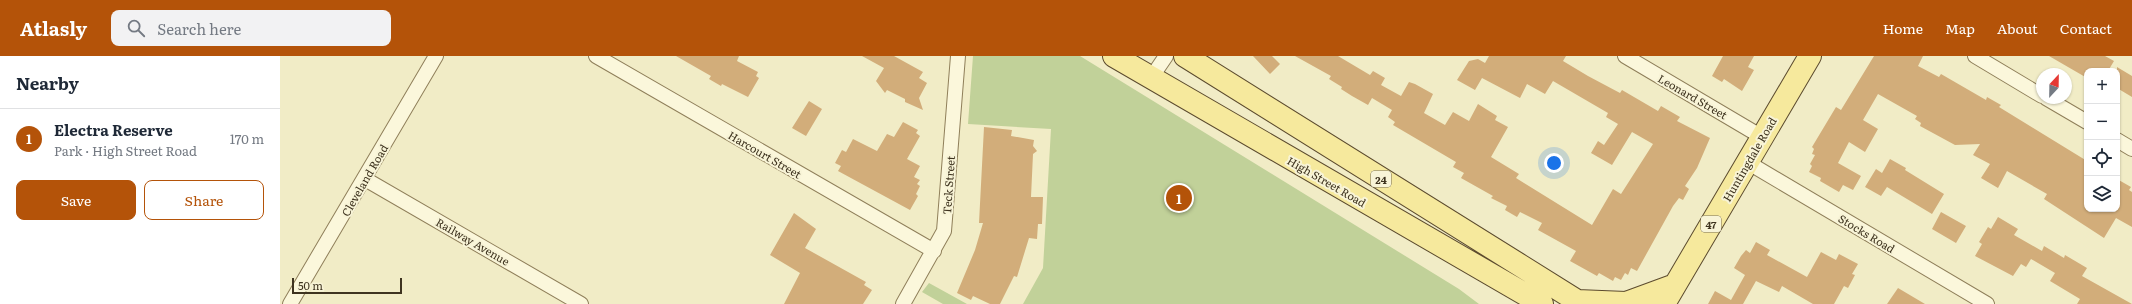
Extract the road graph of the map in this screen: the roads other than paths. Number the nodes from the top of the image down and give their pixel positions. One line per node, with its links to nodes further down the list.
1 (436, 56): 18 (street, Cleveland Road)
2 (596, 56): 19 (street, Harcourt Street)
3 (958, 56): 19 (street, Teck Street)
4 (1114, 56): 10 (main road, High Street Road)
5 (1166, 56): 10 (street)
6 (1185, 56): 22 (main road, 24)
7 (1625, 56): 14 (street, Leonard Street)
8 (1810, 56): 14 (main road, Huntingdale Road / 47)
9 (1975, 56): 11 (street)
10 (1151, 78): 21 (main road, High Street Road)
11 (2036, 92)
12 (2056, 104): 13 (street)
13 (2084, 120)
14 (1762, 137): 17 (main road, Huntingdale Road / 47)
15 (2120, 142): 16 (street)
16 (2132, 149)
17 (1747, 162): 20 (main road, Huntingdale Road / 47); 29 (street, Stocks Road)
18 (365, 179): 23 (street, Cleveland Road); 24 (street, Railway Avenue)
19 (934, 251): 25 (street, Teck Street)
20 (1675, 286): 22 (main road); 28 (main road, Huntingdale Road / 47)
21 (1511, 287): 26 (main road); 27 (main road, High Street Road)
22 (1580, 302)
23 (290, 304)
24 (581, 304)
25 (903, 304)
26 (1528, 304)
27 (1542, 304)
28 (1664, 304)
29 (1987, 304)

